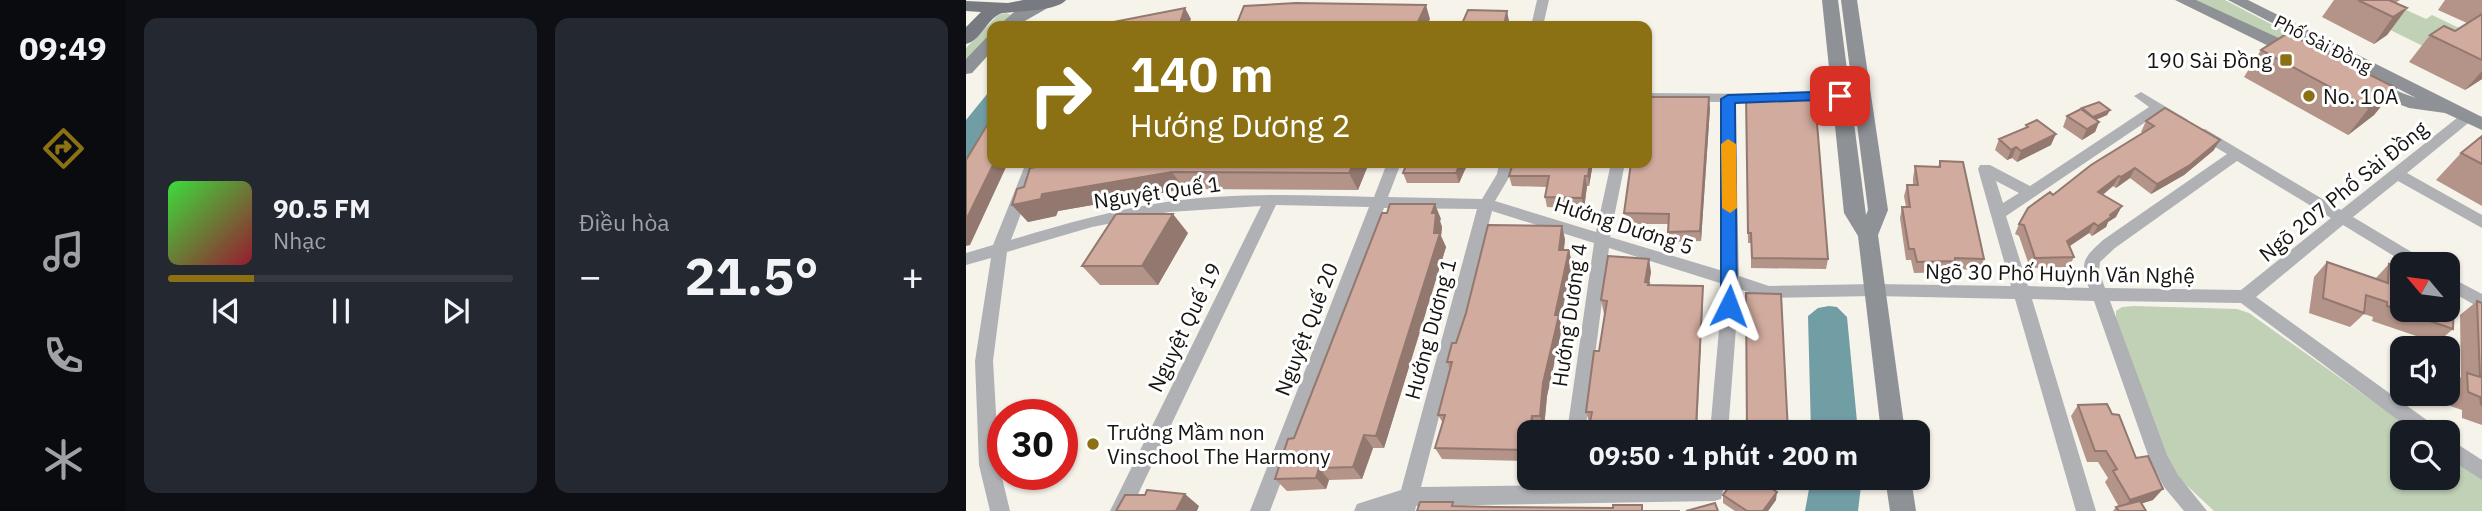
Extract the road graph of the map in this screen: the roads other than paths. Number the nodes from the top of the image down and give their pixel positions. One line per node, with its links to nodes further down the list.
1 (1543, 0): 9 (street)
2 (1830, 0): 15 (street)
3 (1849, 0): 35 (street)
4 (2183, 0): 12 (street, Phố Sài Đồng)
5 (2236, 0): 20 (street, Phố Sài Đồng)
6 (1054, 1): 7 (main road); 8 (street)
7 (977, 11): 10 (main road)
8 (1012, 21)
9 (1538, 21)
10 (966, 38)
11 (987, 46): 13 (street)
12 (2315, 61)
13 (966, 69)
14 (2349, 77): 20 (street, Phố Sài Đồng)
15 (1840, 96): 18 (street); 35 (street)
16 (2141, 96): 19 (street)
17 (1652, 97): 18 (street)
18 (1728, 99): 40 (street)
19 (2158, 107): 22 (street); 28 (street)
20 (2447, 107): 21 (street, Phố Sài Đồng)
21 (2475, 121): 27 (street, Ngõ 207 Phố Sài Đồng)
22 (2237, 154): 33 (street); 44 (street)
23 (1392, 168): 30 (street, Nguyệt Quế 20)
24 (1505, 168): 31 (street, Hướng Dương 1)
25 (1617, 168): 36 (street, Hướng Dương 4)
26 (1033, 172): 37 (street)
27 (2397, 174): 33 (street, Ngõ 207 Phố Sài Đồng); 34 (street)
28 (2030, 192): 32 (street); 32 (street)
29 (1270, 200): 30 (street, Nguyệt Quế 1); 37 (street, Nguyệt Quế 1); 59 (street, Nguyệt Quế 19)
30 (1377, 201): 31 (street, Nguyệt Quế 1); 60 (street, Nguyệt Quế 20)
31 (1486, 204): 36 (street, Hướng Dương 5); 57 (street, Hướng Dương 1)
32 (1998, 214): 43 (street)
33 (2342, 218): 38 (street); 45 (street, Ngõ 207 Phố Sài Đồng)
34 (2482, 222)
35 (1868, 236): 42 (street)
36 (1602, 240): 40 (street, Hướng Dương 5); 47 (street, Hướng Dương 4)
37 (1000, 248): 39 (street, Nguyệt Quế 1); 58 (street)
38 (2399, 252)
39 (966, 259)
40 (1731, 281): 42 (street, Hướng Dương 5); 48 (street)
41 (2460, 289): 46 (street)
42 (1875, 290): 43 (street, Ngõ 30 Phố Huỳnh Văn Nghệ); 49 (street)
43 (2021, 293): 44 (street, Ngõ 30 Phố Huỳnh Văn Nghệ); 63 (street)
44 (2098, 295): 45 (street, Ngõ 30 Phố Huỳnh Văn Nghệ); 64 (street)
45 (2244, 297): 50 (street)
46 (2482, 302)
47 (1578, 420)
48 (1720, 420)
49 (1891, 420)
50 (2412, 420)
51 (2460, 455): 52 (street)
52 (2482, 471)
53 (1533, 490): 57 (street)
54 (1666, 490): 55 (street)
55 (1714, 490)
56 (1899, 490): 62 (street)
57 (1407, 504): 61 (street)
58 (1000, 511)
59 (1119, 511)
60 (1259, 511)
61 (1364, 511)
62 (1902, 511)
63 (2086, 511)
64 (2197, 511)

